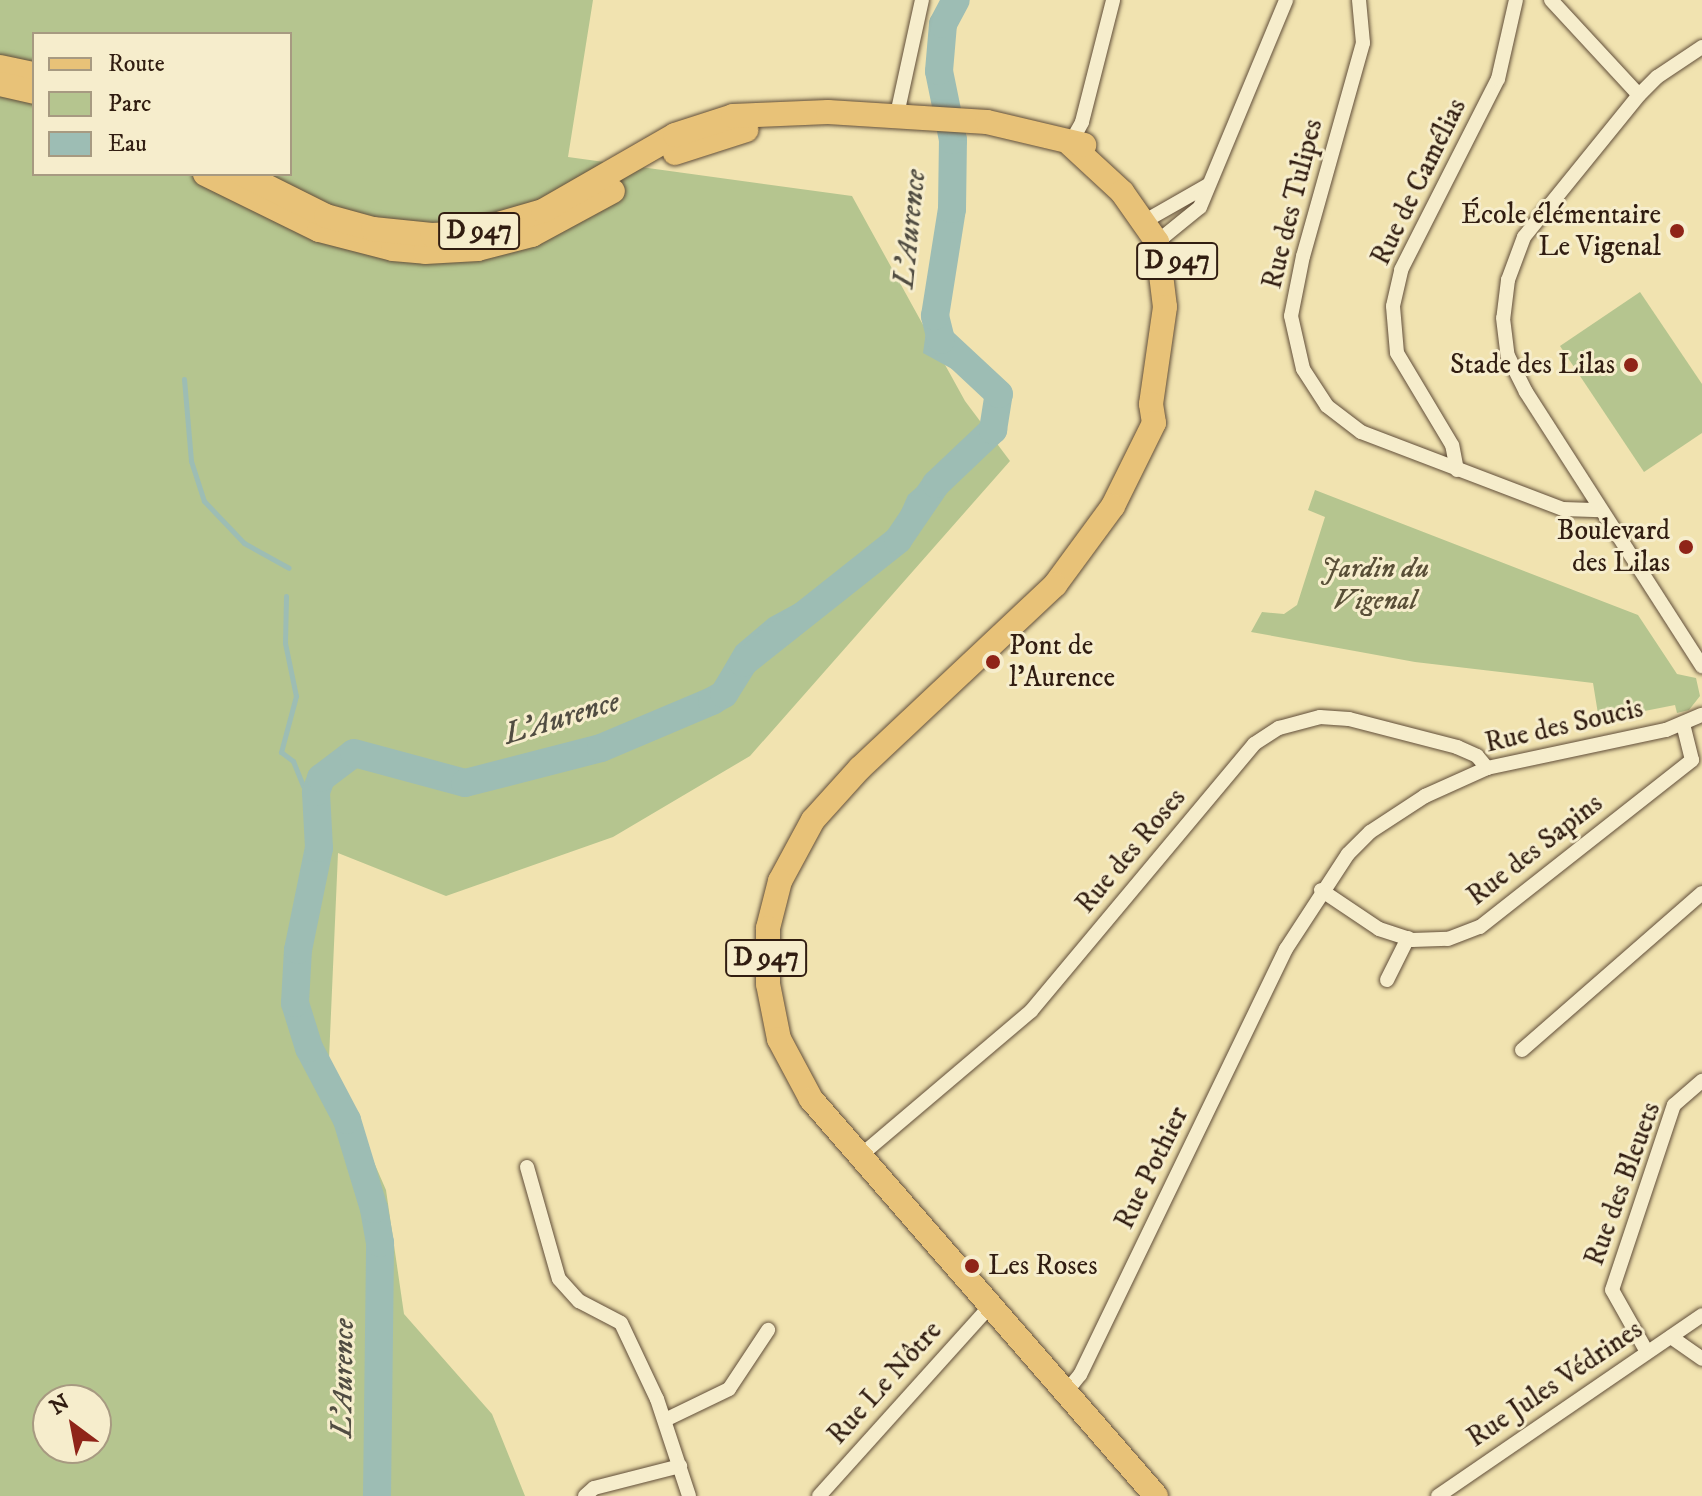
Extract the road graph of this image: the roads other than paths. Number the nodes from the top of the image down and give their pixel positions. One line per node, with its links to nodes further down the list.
1 (922, 0): 13 (street)
2 (1113, 0): 14 (street)
3 (1286, 0): 17 (street)
4 (1359, 0): 19 (street, Rue des Tulipes)
5 (1516, 0): 19 (street, Rue de Camélias)
6 (1551, 0): 12 (street)
7 (1702, 47): 12 (street)
8 (0, 67): 9 (main road)
9 (32, 74)
10 (0, 84): 11 (main road)
11 (32, 92)
12 (1639, 95): 20 (street)
13 (896, 119): 14 (main road, D 947); 15 (main road, D 947); 16 (main road, D 947)
14 (1070, 144): 18 (main road, D 947)
15 (209, 176)
16 (246, 176)
17 (1211, 182): 18 (street); 18 (street)
18 (1158, 227): 32 (main road, D 947)
19 (1457, 470): 20 (street, Rue des Tulipes)
20 (1601, 510): 21 (street)
21 (1702, 666)
22 (1702, 715): 23 (street, Rue des Soucis)
23 (1683, 724): 24 (street, Rue des Soucis); 27 (street, Rue des Sapins)
24 (1487, 768): 25 (street, Rue des Soucis); 32 (street, Rue des Roses)
25 (1321, 890): 27 (street, Rue des Sapins); 28 (street, Rue des Soucis)
26 (1702, 893): 30 (street)
27 (1408, 938): 29 (street)
28 (1280, 963): 40 (street, Rue Pothier)
29 (1387, 980)
30 (1522, 1050)
31 (1702, 1081): 38 (street, Rue des Bleuets)
32 (860, 1156): 34 (main road, D 947)
33 (527, 1167): 41 (street)
34 (991, 1305): 40 (main road, D 947); 45 (street, Rue Le Nôtre)
35 (1702, 1315): 37 (street, Rue Jules Védrines)
36 (768, 1330): 41 (street)
37 (1671, 1337): 38 (street, Rue Jules Védrines); 39 (street)
38 (1647, 1352): 47 (street, Rue Jules Védrines)
39 (1702, 1359)
40 (1066, 1392): 46 (main road, D 947)
41 (665, 1420): 42 (street)
42 (680, 1466): 43 (street); 44 (street)
43 (585, 1496)
44 (689, 1496)
45 (819, 1496)
46 (1156, 1496)
47 (1438, 1496)

